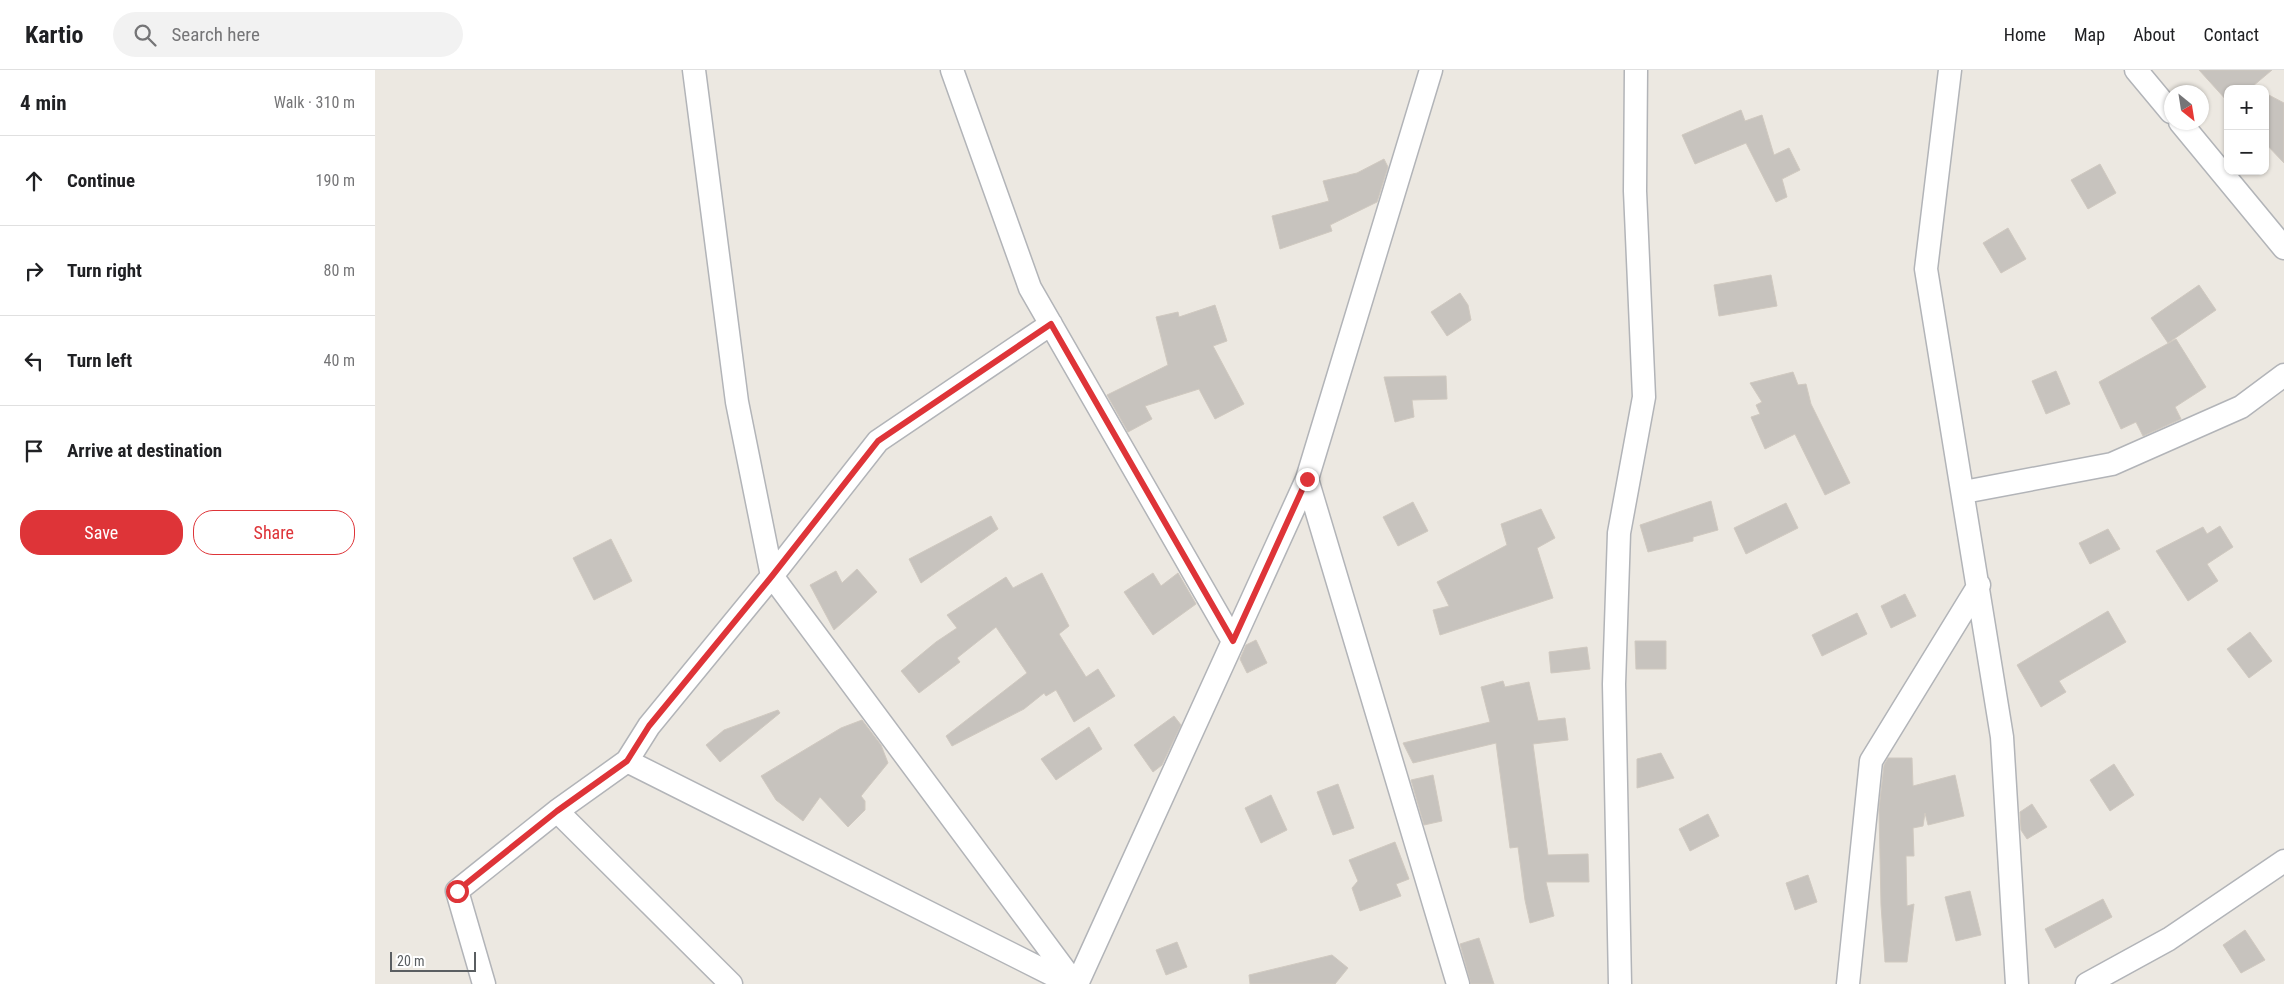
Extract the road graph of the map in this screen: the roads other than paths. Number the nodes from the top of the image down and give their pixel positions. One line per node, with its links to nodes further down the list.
1 (694, 70): 14 (street)
2 (952, 70): 10 (street)
3 (1431, 70): 12 (street)
4 (1636, 70): 24 (street)
5 (1950, 70): 13 (street)
6 (2136, 70): 7 (street)
7 (2164, 104)
8 (2187, 130): 9 (street)
9 (2284, 248)
10 (1051, 324): 14 (street); 16 (street)
11 (2284, 375): 13 (street)
12 (1307, 479): 16 (street); 23 (street)
13 (1964, 492): 15 (street)
14 (772, 576): 17 (street); 22 (street)
15 (1979, 585): 25 (street); 26 (street)
16 (1233, 641): 22 (street)
17 (627, 761): 18 (street); 22 (street)
18 (557, 811): 20 (street); 21 (street)
19 (2284, 861): 27 (street)
20 (484, 984)
21 (731, 984)
22 (1075, 984)
23 (1458, 984)
24 (1620, 984)
25 (1849, 984)
26 (2017, 984)
27 (2087, 984)

